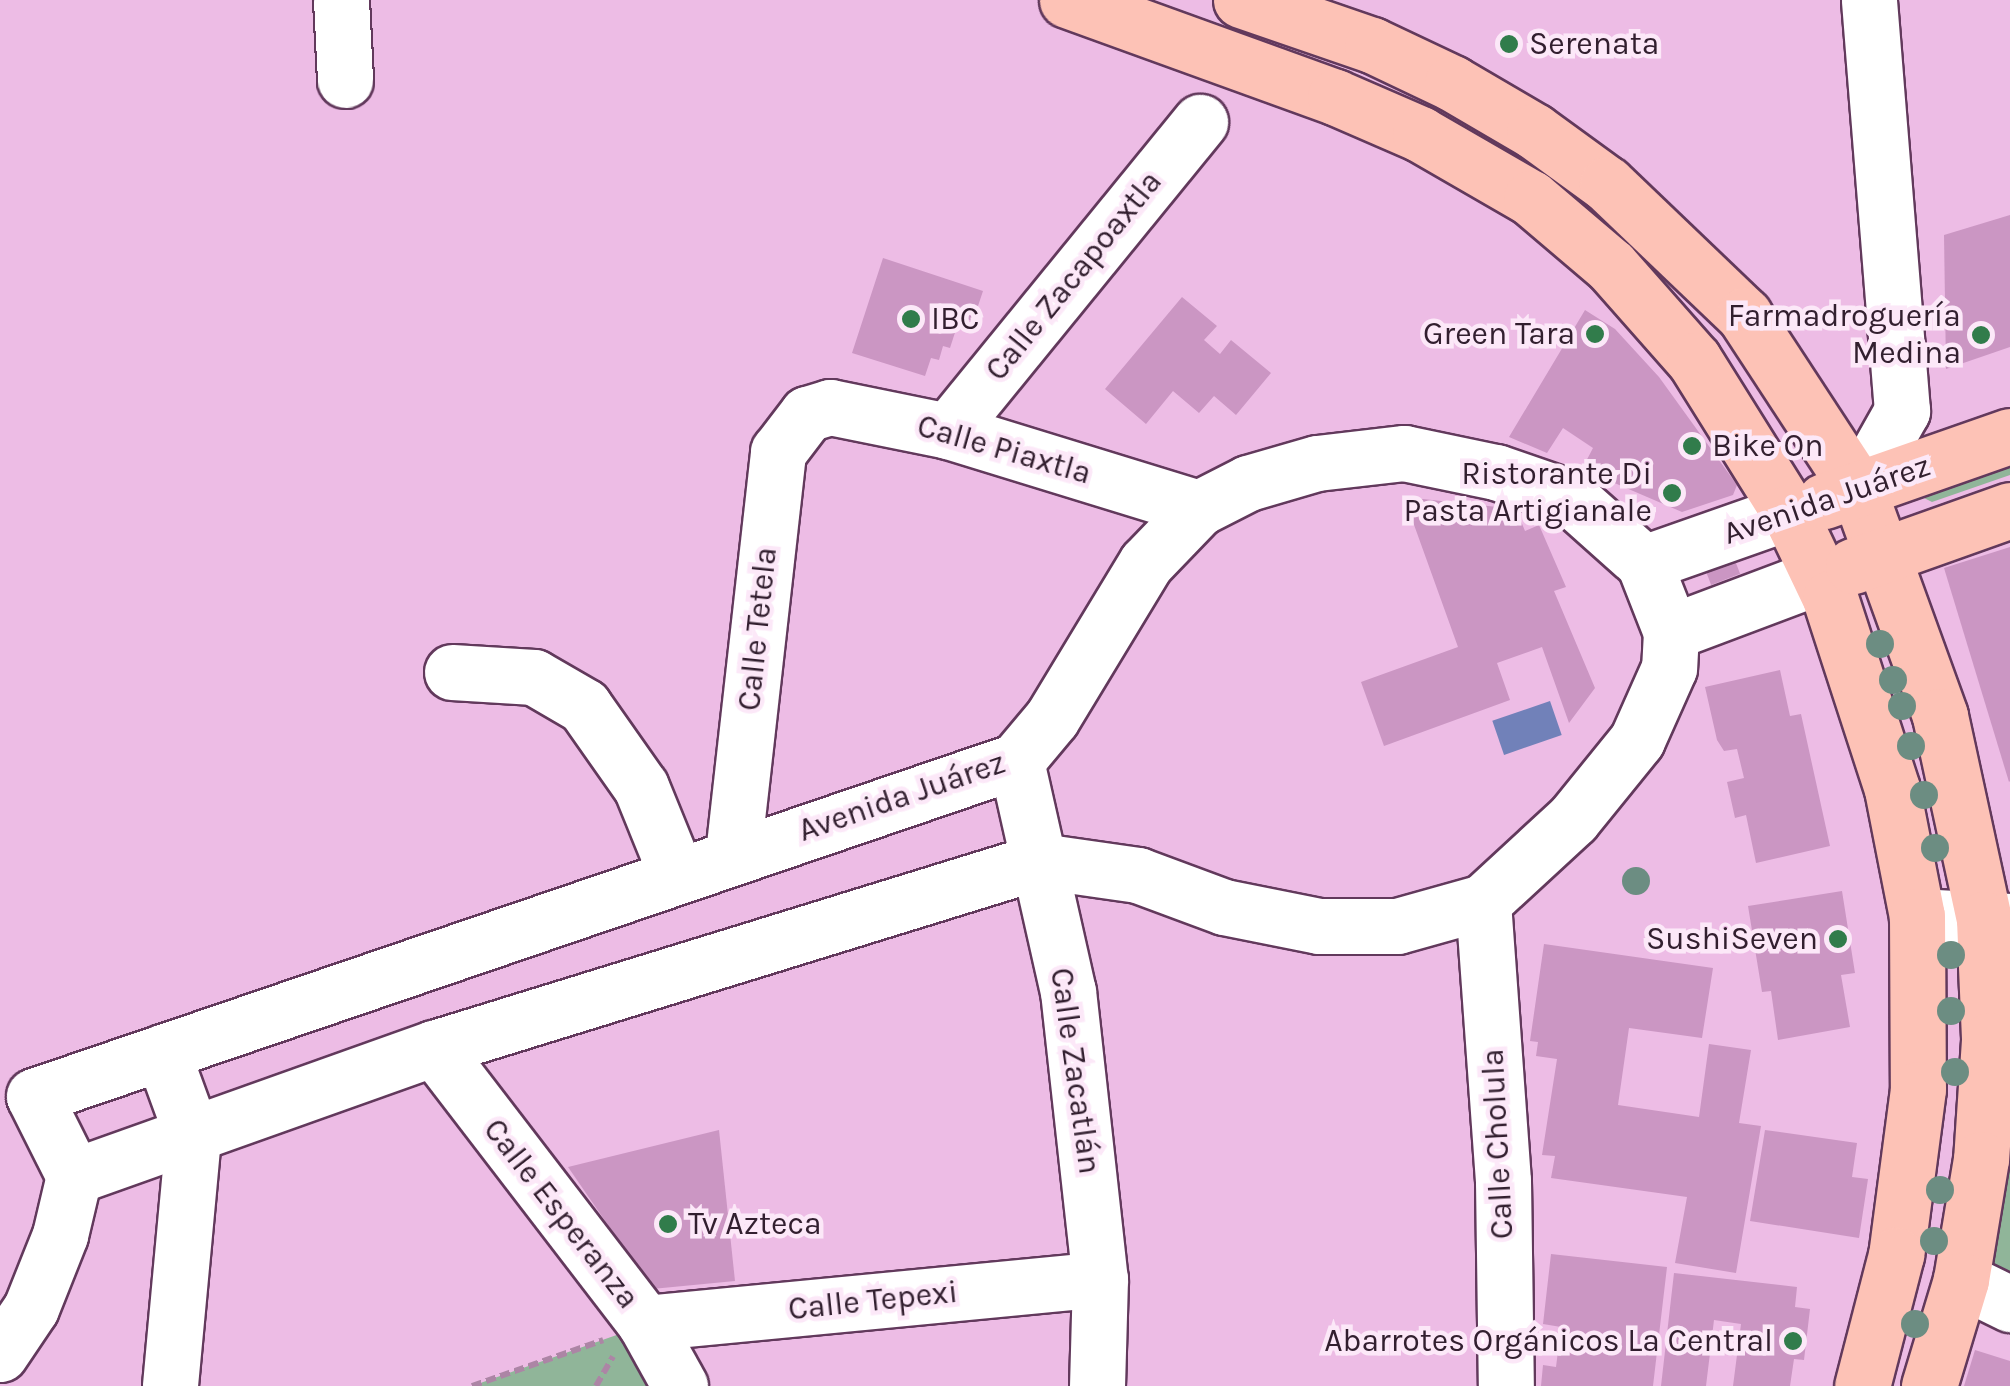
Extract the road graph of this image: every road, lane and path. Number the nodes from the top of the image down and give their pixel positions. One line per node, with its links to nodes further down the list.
1 (340, 0): 6 (street)
2 (1067, 0): 5 (main road)
3 (1869, 0): 11 (street)
4 (1259, 2): 5 (street); 11 (main road)
5 (1232, 59): 14 (main road)
6 (346, 80)
7 (1200, 122): 9 (street, Calle Zacapoaxtla)
8 (806, 414): 9 (street, Calle Piaxtla); 21 (street, Calle Tetela)
9 (948, 431): 12 (street, Calle Piaxtla)
10 (2010, 436): 11 (main road, Avenida Juárez)
11 (1858, 489): 14 (main road, Avenida Juárez); 15 (main road)
12 (1199, 508): 16 (street, Avenida Juárez); 20 (street, Avenida Juárez)
13 (2010, 510): 15 (main road)
14 (1789, 512): 16 (street, Avenida Juárez); 17 (main road)
15 (1886, 555): 17 (main road); 26 (main road)
16 (1644, 563): 18 (street, Avenida Juárez)
17 (1820, 576): 18 (street); 25 (main road)
18 (1670, 632): 24 (street, Avenida Juárez)
19 (452, 672): 23 (street)
20 (1016, 761): 21 (street, Avenida Juárez); 22 (street, Calle Zacatlán)
21 (733, 854): 23 (street, Avenida Juárez)
22 (1040, 861): 24 (street, Avenida Juárez); 27 (street, Avenida Juárez); 32 (street, Calle Zacatlán)
23 (676, 873): 28 (street, Avenida Juárez)
24 (1483, 902): 41 (street, Calle Cholula)
25 (1917, 916): 26 (street); 42 (main road)
26 (1997, 920): 33 (main road)
27 (434, 1048): 30 (street, Avenida Juárez); 35 (street, Calle Esperanza)
28 (162, 1052): 29 (street, Avenida Juárez); 30 (street)
29 (17, 1087): 31 (street)
30 (194, 1137): 31 (street, Avenida Juárez); 37 (street)
31 (74, 1176): 36 (street)
32 (1100, 1279): 35 (street, Calle Tepexi); 40 (street, Calle Zacatlán)
33 (1961, 1280): 34 (street); 43 (main road)
34 (2010, 1304)
35 (628, 1330): 38 (path); 39 (street, Calle Esperanza)
36 (0, 1354)
37 (170, 1386)
38 (472, 1386)
39 (680, 1386)
40 (1097, 1386)
41 (1506, 1386)
42 (1862, 1386)
43 (1929, 1386)

